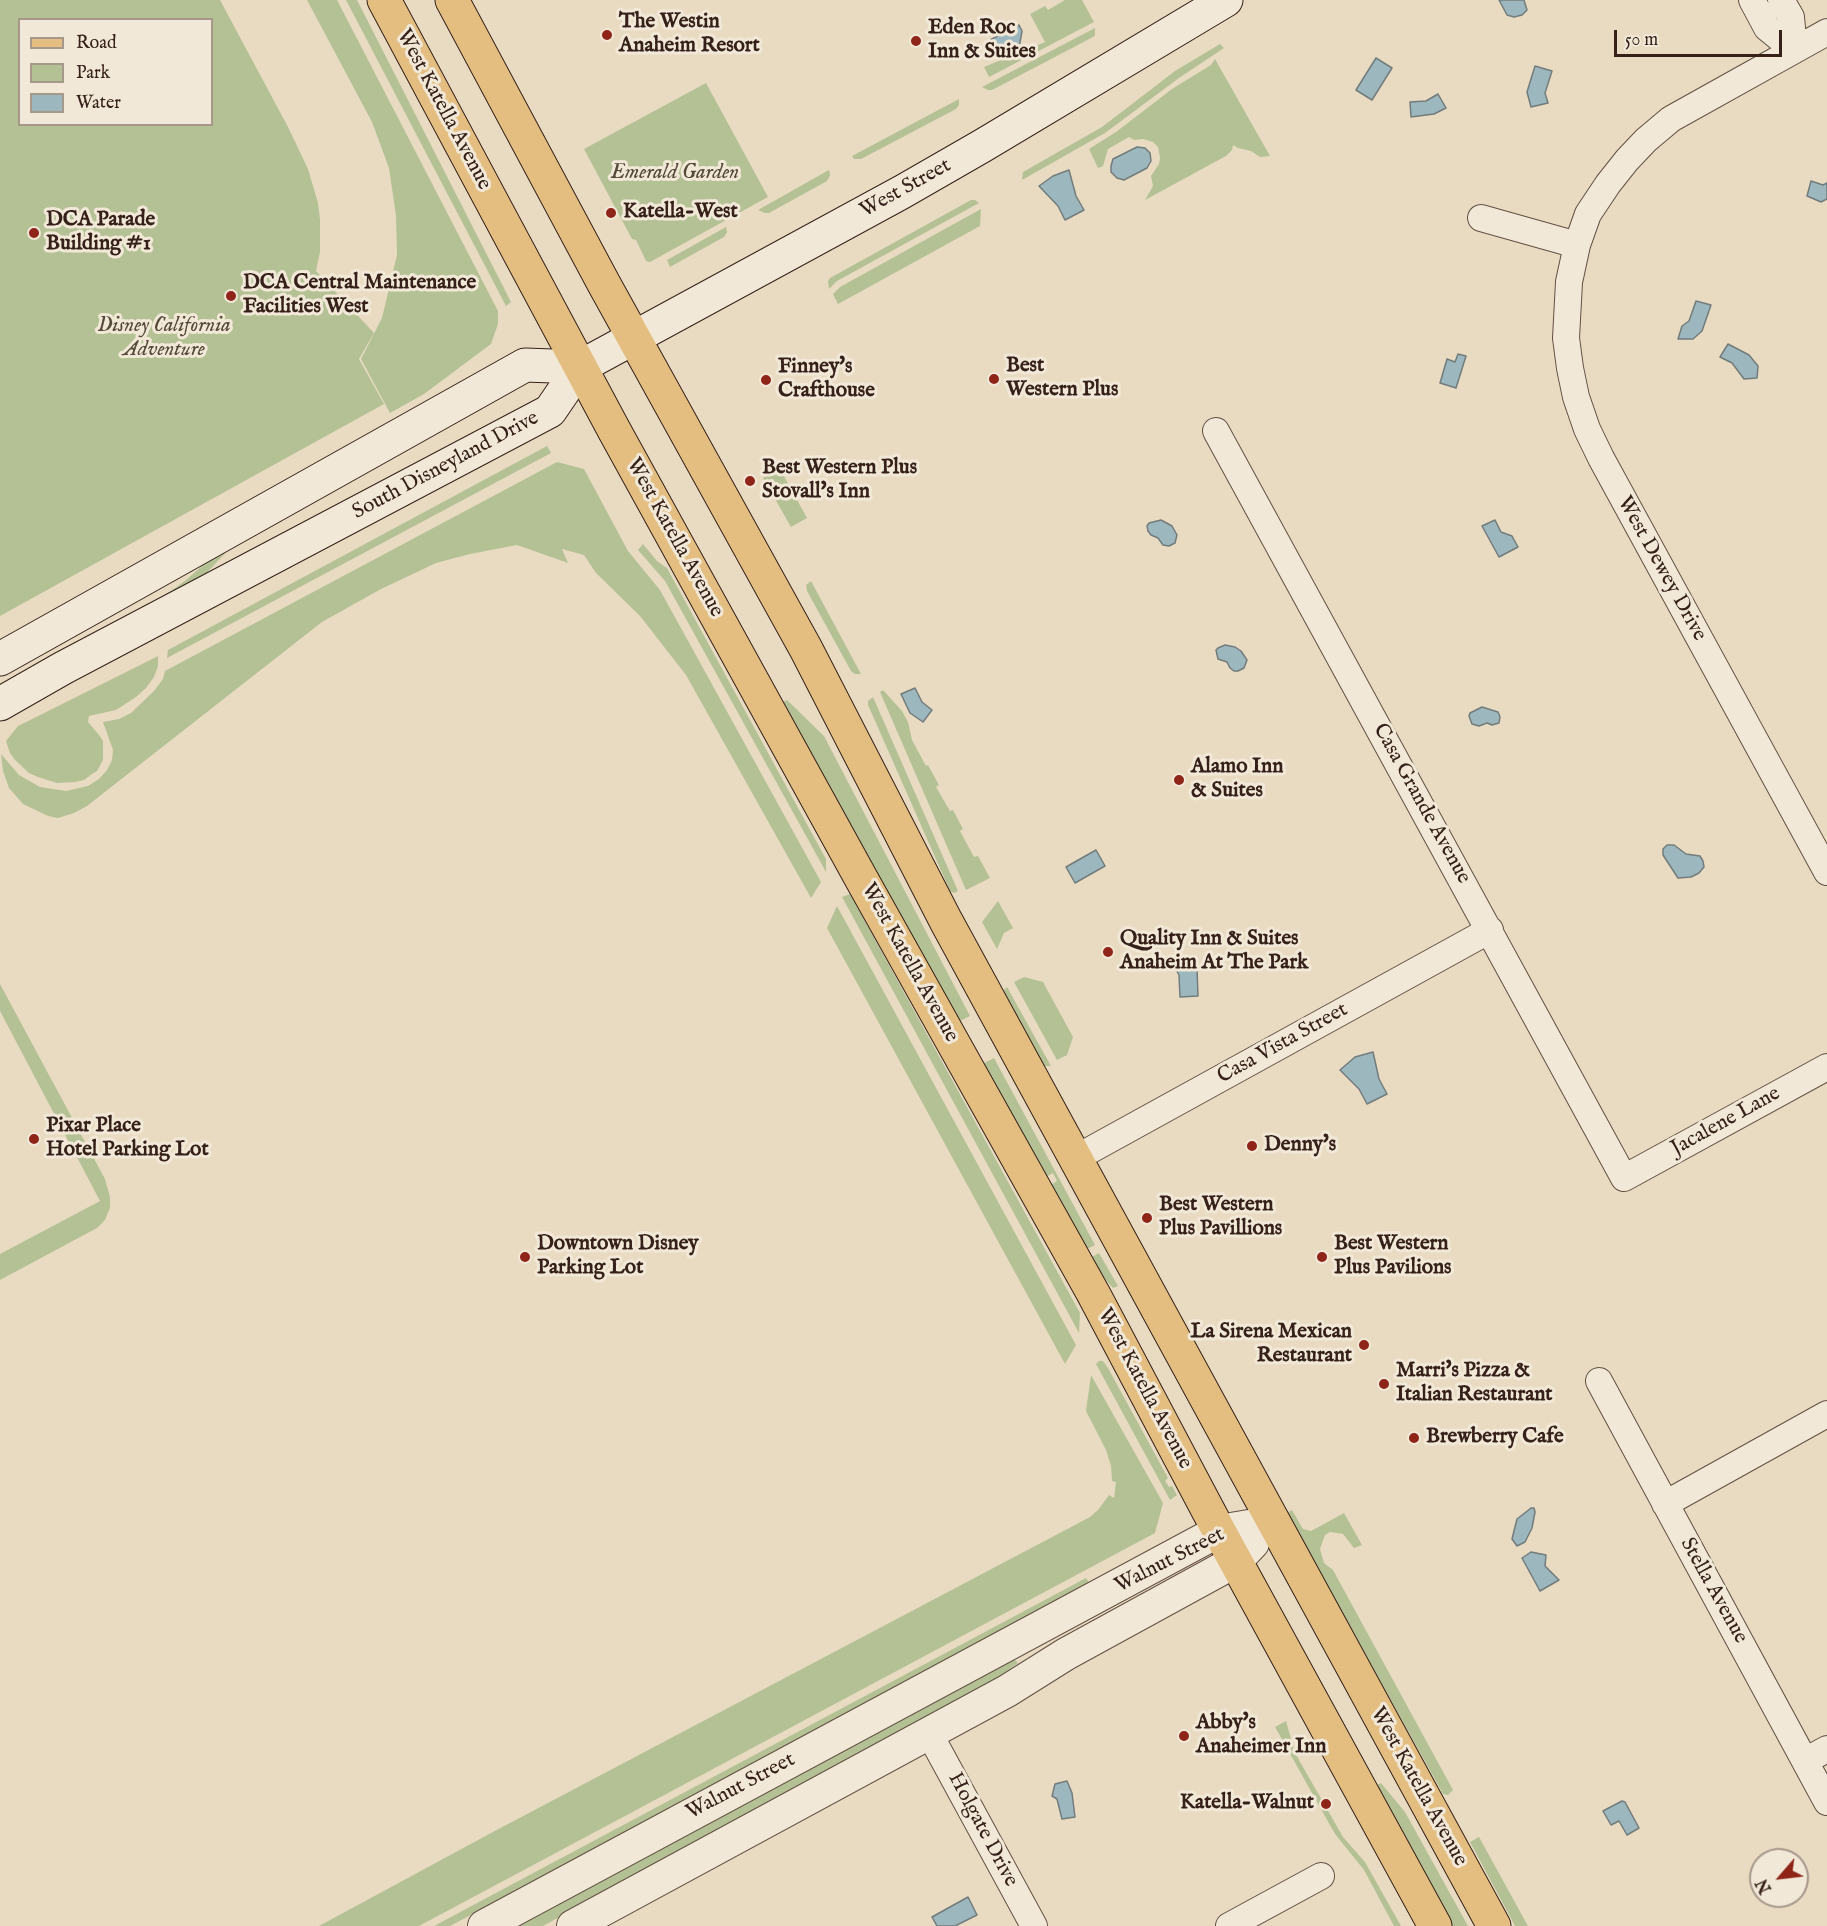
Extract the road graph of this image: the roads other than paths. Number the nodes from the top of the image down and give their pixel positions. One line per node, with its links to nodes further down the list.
1 (384, 0): 11 (main road, West Katella Avenue)
2 (452, 0): 10 (main road, West Katella Avenue)
3 (1226, 0): 10 (main road, West Street)
4 (1752, 0): 7 (street)
5 (1782, 0): 7 (street)
6 (1827, 32): 7 (street, West Dewey Drive)
7 (1794, 50): 9 (street, West Dewey Drive)
8 (1481, 218): 9 (street)
9 (1577, 245): 15 (street, West Dewey Drive)
10 (634, 338): 11 (main road, West Street); 18 (main road, West Katella Avenue)
11 (580, 367): 13 (main road); 14 (main road, South Disneyland Drive); 24 (main road, West Katella Avenue)
12 (1216, 431): 16 (street, Casa Grande Avenue)
13 (0, 659)
14 (0, 704)
15 (1827, 872)
16 (1490, 930): 18 (street, Casa Vista Street); 19 (street, Casa Grande Avenue)
17 (1827, 1068): 19 (street, Jacalene Lane)
18 (1076, 1158): 23 (main road, West Katella Avenue)
19 (1624, 1178)
20 (1599, 1381): 22 (street, Stella Avenue)
21 (1827, 1414): 22 (street)
22 (1665, 1504): 28 (street, Stella Avenue)
23 (1273, 1522): 24 (street, Walnut Street); 25 (street, Walnut Street); 36 (main road, West Katella Avenue)
24 (1219, 1531): 25 (main road, West Katella Avenue); 31 (street, Walnut Street)
25 (1236, 1561): 26 (street, Walnut Street); 35 (main road, West Katella Avenue)
26 (929, 1733): 32 (street, Walnut Street); 33 (street, Holgate Drive)
27 (1827, 1749): 28 (street)
28 (1805, 1761): 29 (street, Stella Avenue)
29 (1827, 1802)
30 (1322, 1876): 34 (street)
31 (484, 1926)
32 (573, 1926)
33 (1034, 1926)
34 (1229, 1926)
35 (1435, 1926)
36 (1494, 1926)

